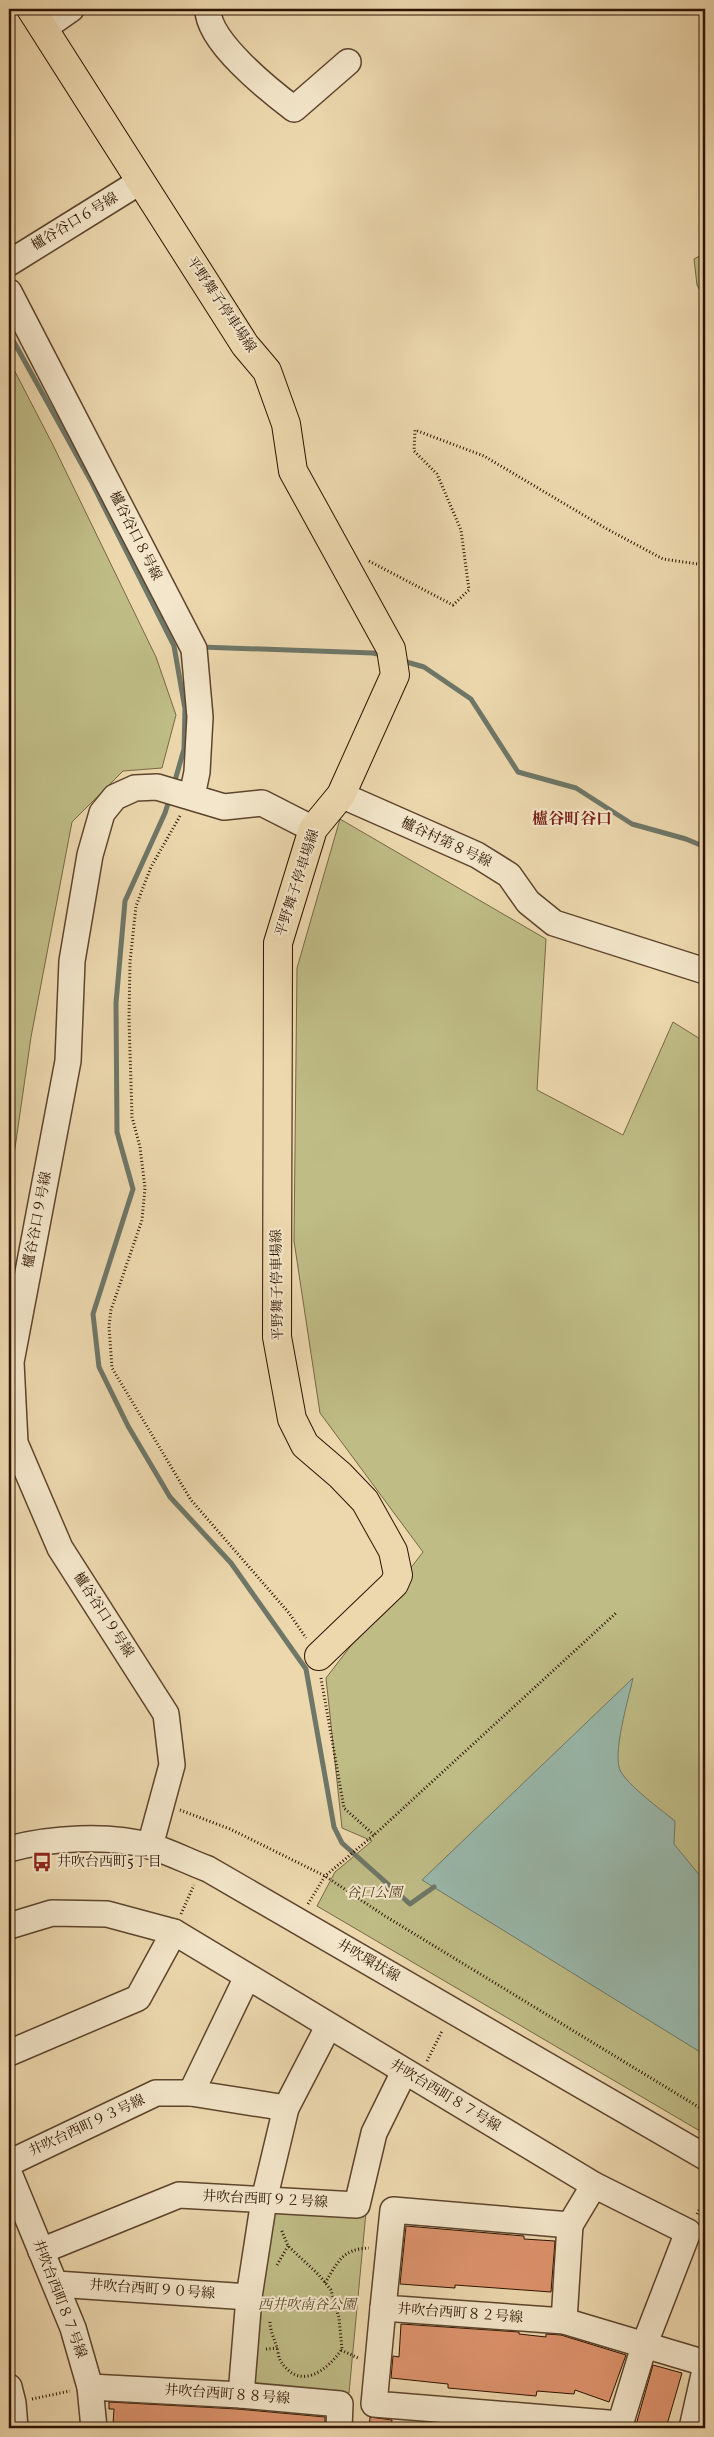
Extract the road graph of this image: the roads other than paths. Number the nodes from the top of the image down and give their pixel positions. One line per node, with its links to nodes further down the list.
1 (71, 9): 4 (street)
2 (190, 9): 5 (street)
3 (208, 9): 5 (street)
4 (37, 19): 7 (main road, 平野舞子停車場線)
5 (219, 37): 6 (street)
6 (348, 62)
7 (141, 182): 8 (street, 櫨谷谷口６号線); 11 (main road, 平野舞子停車場線)
8 (9, 263)
9 (9, 292): 10 (street, 櫨谷谷口８号線)
10 (177, 792): 12 (street, 櫨谷谷口９号線); 15 (street, 櫨谷谷口９号線)
11 (342, 795): 12 (main road, 平野舞子停車場線); 13 (street, 櫨谷村第８号線)
12 (313, 829): 14 (main road, 平野舞子停車場線)
13 (705, 971)
14 (319, 1656)
15 (150, 1846): 16 (street, 井吹環状線); 25 (street, 井吹環状線)
16 (9, 1849)
17 (9, 1926): 18 (street, 井吹台西町８７号線)
18 (174, 1932): 19 (street, 井吹台西町８７号線); 21 (street)
19 (247, 1977): 20 (street, 井吹台西町８７号線); 23 (street)
20 (328, 2027): 22 (street, 井吹台西町８７号線); 24 (street)
21 (9, 2053)
22 (411, 2076): 28 (street, 井吹台西町８７号線); 29 (street, 井吹台西町９２号線)
23 (191, 2093): 24 (street, 井吹台西町９３号線); 26 (street, 井吹台西町９３号線)
24 (286, 2108): 29 (street)
25 (705, 2157)
26 (9, 2163)
27 (9, 2173): 31 (street, 井吹台西町８７号線)
28 (594, 2185): 30 (street); 36 (street, 井吹台西町８７号線)
29 (264, 2200): 31 (street, 井吹台西町９２号線); 33 (street)
30 (570, 2225): 34 (street, 井吹台西町８２号線); 35 (street)
31 (41, 2251): 32 (street, 井吹台西町８７号線)
32 (56, 2284): 33 (street, 井吹台西町９０号線); 39 (street, 井吹台西町８７号線)
33 (249, 2296): 41 (street)
34 (383, 2308): 35 (street, 井吹台西町８２号線); 42 (street)
35 (564, 2321): 36 (street, 井吹台西町８２号線)
36 (644, 2344): 37 (street, 井吹台西町８２号線); 42 (street, 井吹台西町８７号線)
37 (705, 2363)
38 (705, 2370): 46 (street)
39 (90, 2387): 41 (street, 井吹台西町８８号線); 44 (street, 井吹台西町８７号線)
40 (11, 2395): 43 (street)
41 (241, 2395): 45 (street, 井吹台西町８８号線)
42 (620, 2426)
43 (15, 2428)
44 (94, 2428)
45 (339, 2428)
46 (692, 2428)

